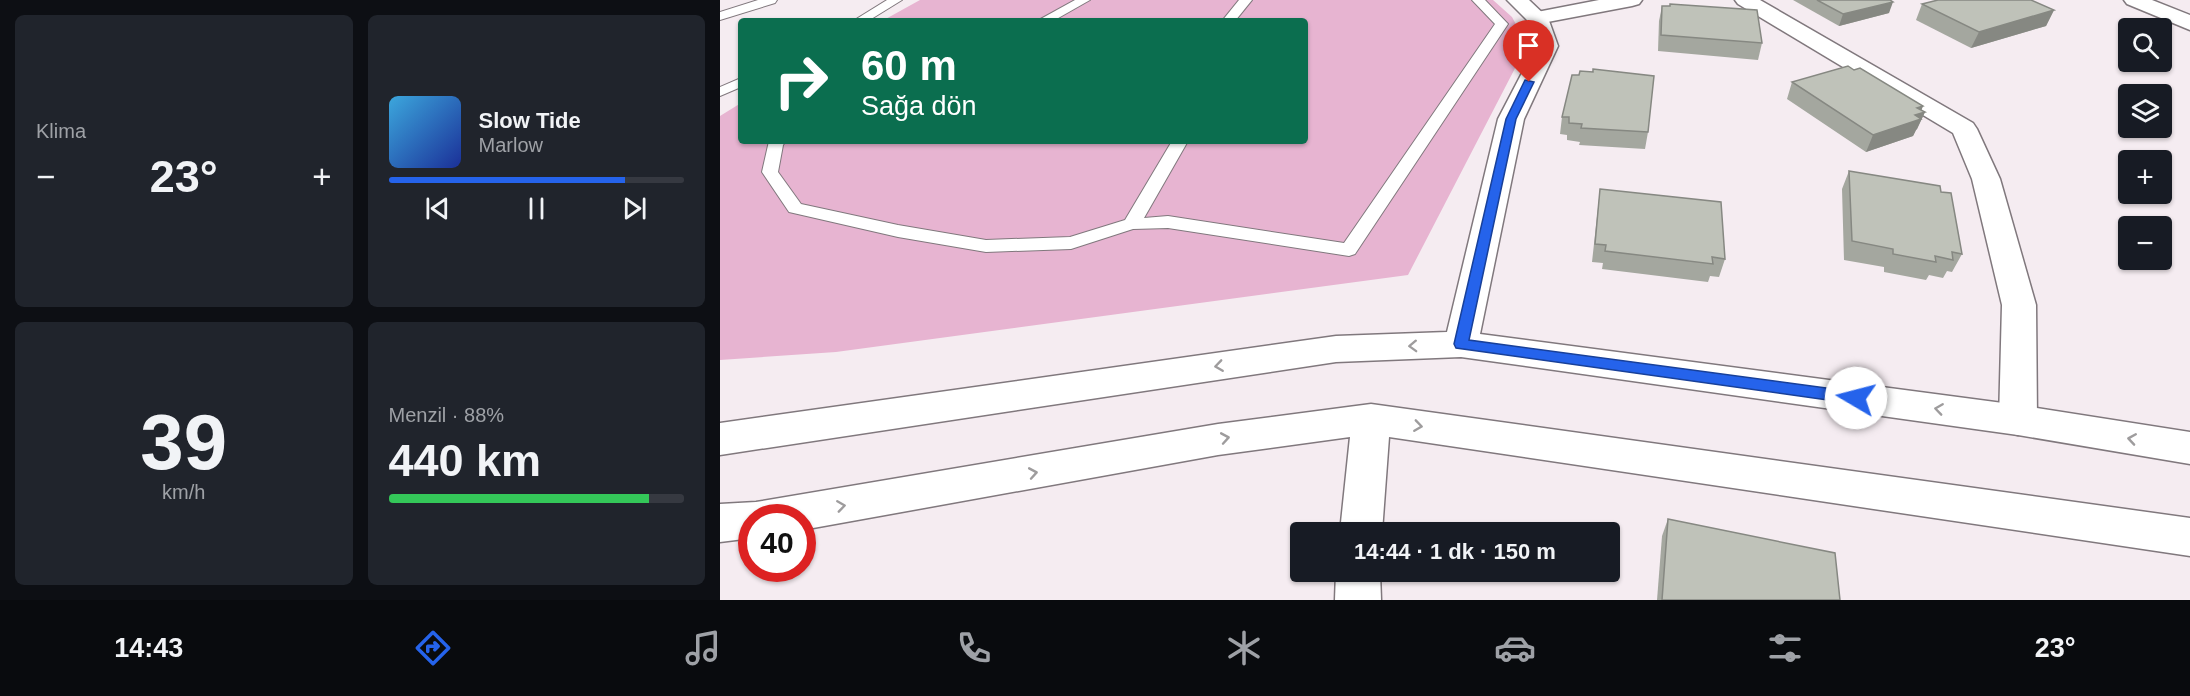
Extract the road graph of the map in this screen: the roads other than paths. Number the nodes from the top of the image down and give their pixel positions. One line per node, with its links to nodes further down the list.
1 (771, 0): 10 (lane)
2 (896, 0): 11 (lane)
3 (1084, 0): 12 (lane)
4 (1246, 0): 13 (lane)
5 (1478, 0): 20 (lane)
6 (1516, 0): 14 (street)
7 (1632, 0): 14 (street)
8 (1745, 0): 23 (street)
9 (2134, 0): 15 (street)
10 (720, 16)
11 (864, 18)
12 (1049, 18)
13 (1231, 18)
14 (1537, 18): 21 (street)
15 (2190, 23)
16 (738, 83): 17 (lane)
17 (720, 92)
18 (775, 144): 20 (lane)
19 (1178, 144): 20 (lane)
20 (1132, 224)
21 (1461, 344): 23 (street, one-way to 21); 24 (street, one-way to 24)
22 (1371, 419): 26 (street, one-way to 22); 28 (street); 30 (street, one-way to 30)
23 (2018, 420): 25 (street, one-way to 23)
24 (720, 439)
25 (2190, 448)
26 (816, 510)
27 (738, 521): 29 (street)
28 (1362, 522)
29 (720, 524)
30 (2190, 537)
31 (1358, 582): 32 (street)
32 (1358, 600)

